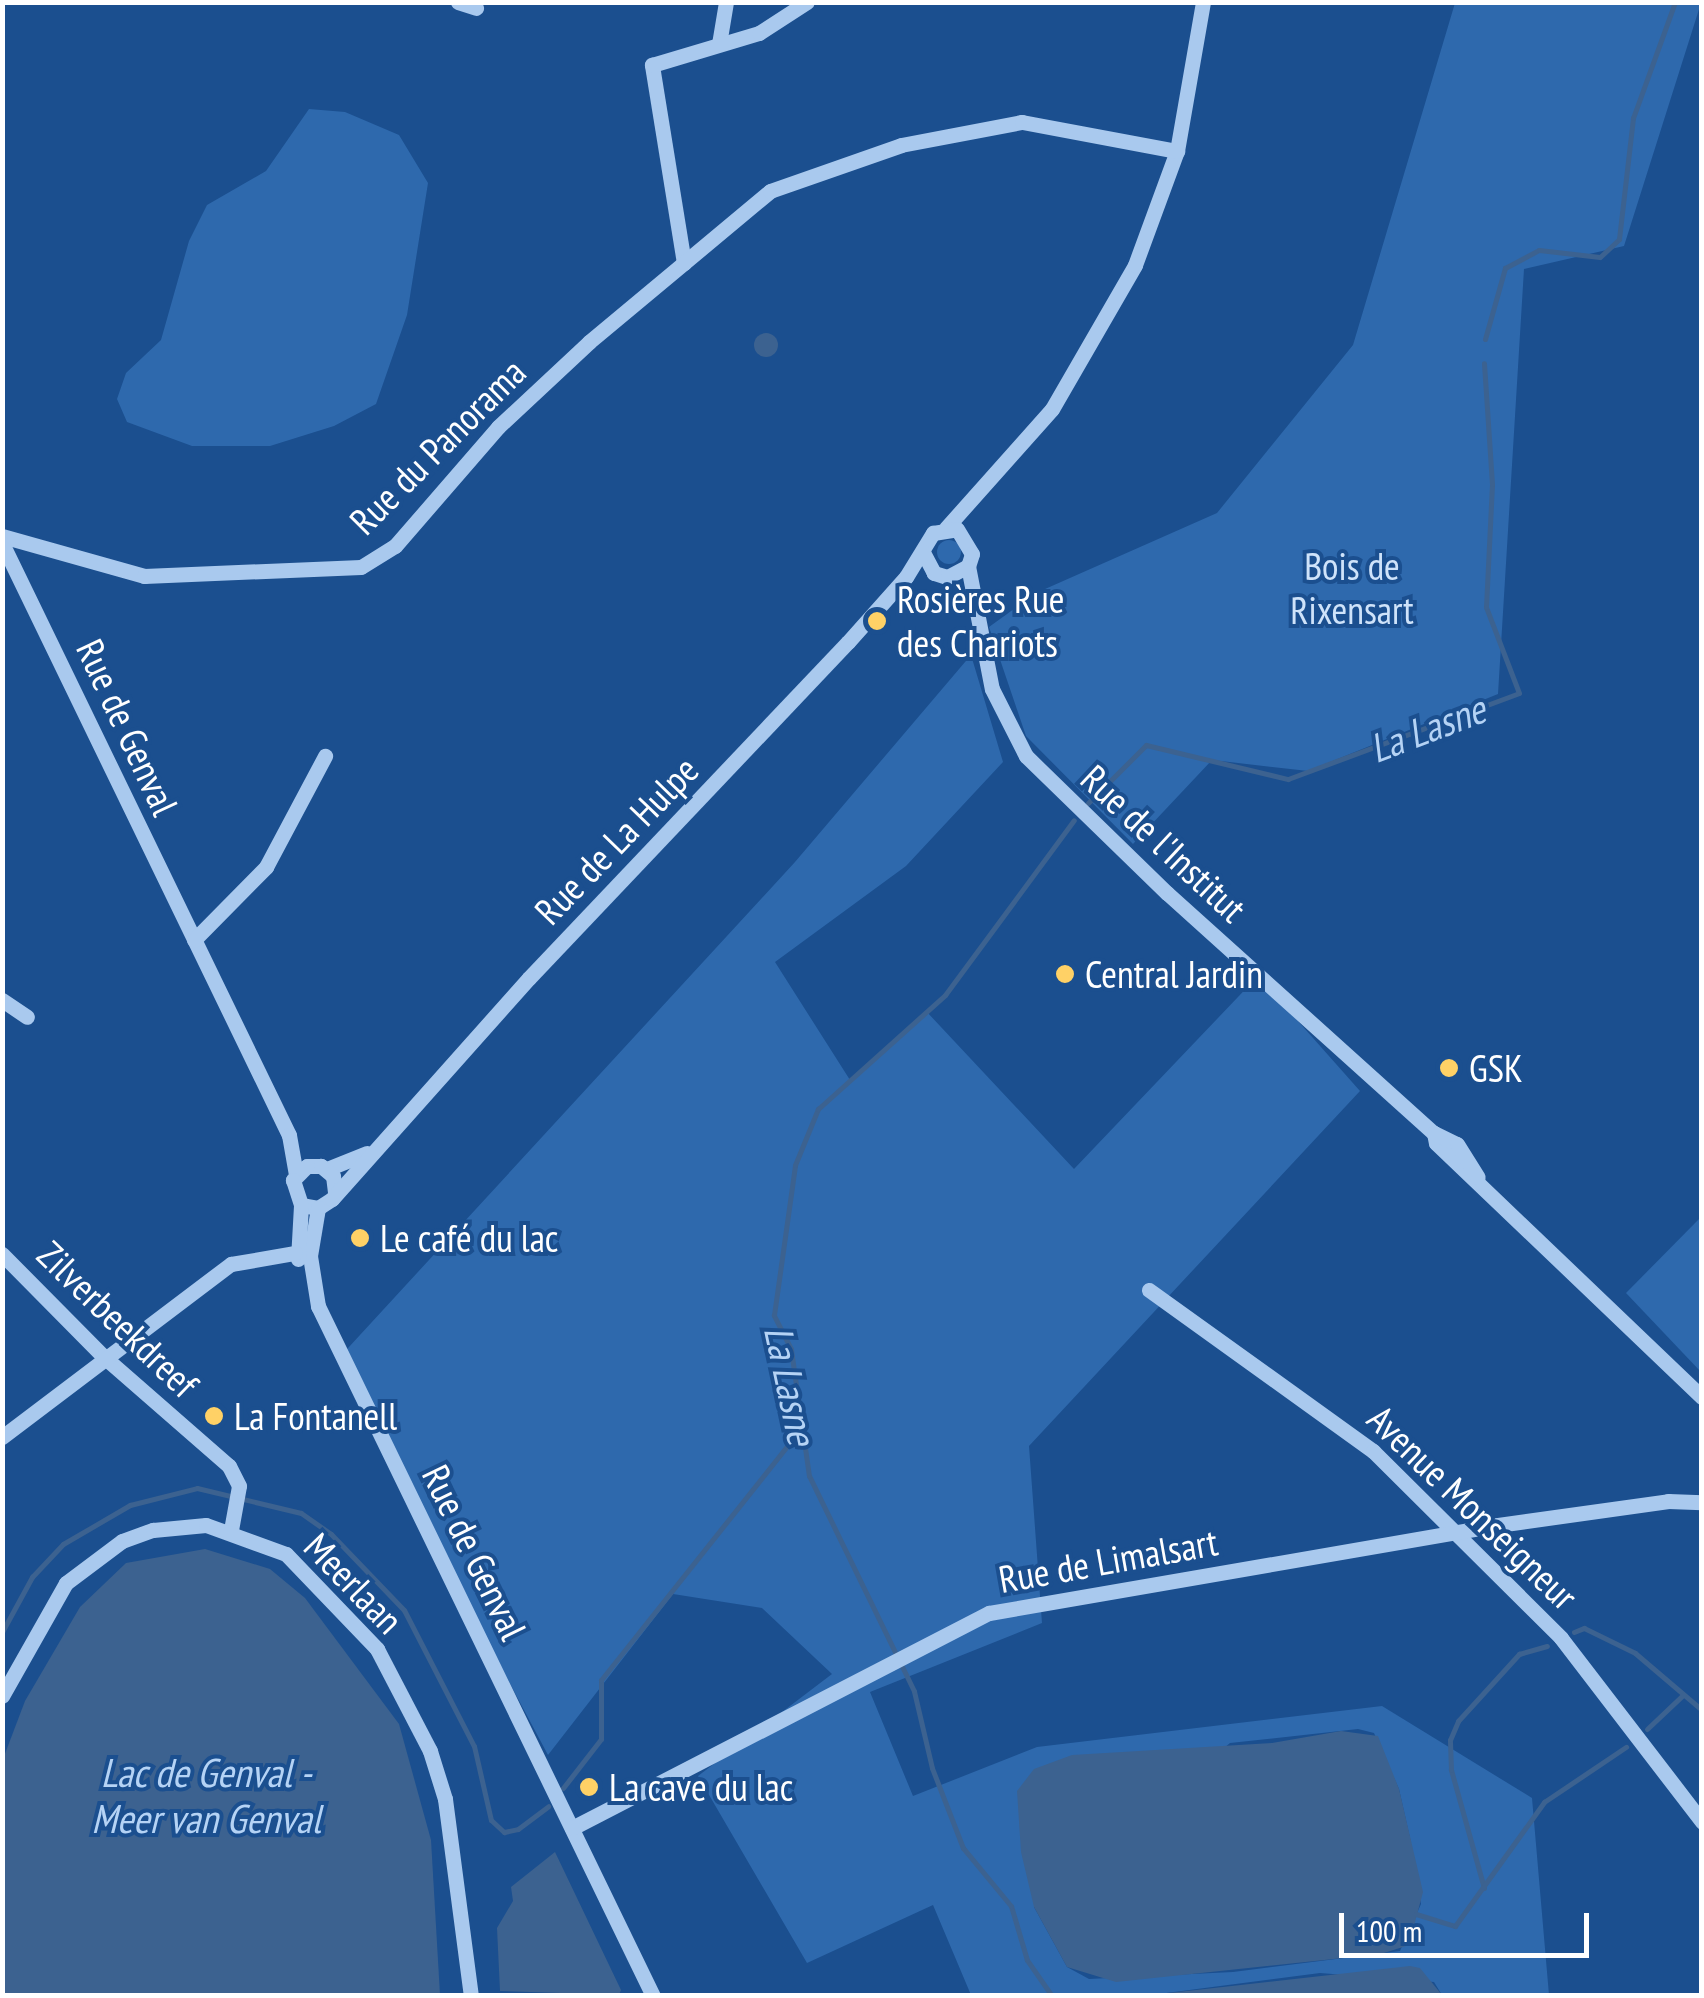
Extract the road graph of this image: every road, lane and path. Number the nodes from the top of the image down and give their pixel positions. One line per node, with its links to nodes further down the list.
1 (458, 2): 5 (street)
2 (726, 2): 6 (street)
3 (808, 2): 6 (street)
4 (1203, 2): 7 (street)
5 (476, 8)
6 (719, 44): 8 (street)
7 (1177, 151): 8 (street, Rue du Panorama); 9 (street)
8 (684, 263): 12 (street, Rue du Panorama)
9 (969, 507): 10 (street); 11 (street)
10 (946, 528): 11 (street); 13 (street)
11 (966, 536): 14 (street)
12 (2, 539): 19 (street, Rue de Genval)
13 (923, 552): 15 (street); 16 (street, Rue de La Hulpe)
14 (968, 566): 15 (street); 17 (street, Rue de l'Institut)
15 (941, 575): 16 (street); 17 (street)
16 (906, 577): 23 (street, Rue de La Hulpe)
17 (970, 593): 34 (street, Rue de l'Institut)
18 (325, 756): 19 (street)
19 (194, 940): 22 (street, Rue de Genval)
20 (2, 1000): 21 (street)
21 (27, 1017)
22 (295, 1149): 24 (street); 25 (street)
23 (375, 1150): 24 (street, Rue de La Hulpe); 26 (street, Rue de La Hulpe)
24 (320, 1167): 25 (street); 26 (street)
25 (296, 1174): 27 (street)
26 (335, 1192): 28 (street)
27 (301, 1205): 28 (street); 29 (street)
28 (318, 1208): 31 (street)
29 (295, 1253): 31 (street, Rue de Genval); 33 (street)
30 (2, 1254): 33 (street, Zilverbeekdreef)
31 (312, 1282): 41 (street, Rue de Genval)
32 (1149, 1290): 38 (street, Avenue Monseigneur)
33 (103, 1356): 35 (street); 37 (street, Zilverbeekdreef)
34 (1702, 1397)
35 (2, 1437)
36 (1702, 1502): 38 (street, Rue de Limalsart)
37 (231, 1530): 39 (street, Meerlaan); 42 (street, Meerlaan)
38 (1455, 1532): 40 (street, Avenue Monseigneur); 41 (street, Rue de Limalsart)
39 (2, 1696)
40 (1702, 1822)
41 (572, 1828): 43 (street, Rue de Genval)
42 (471, 1996)
43 (653, 1996)

